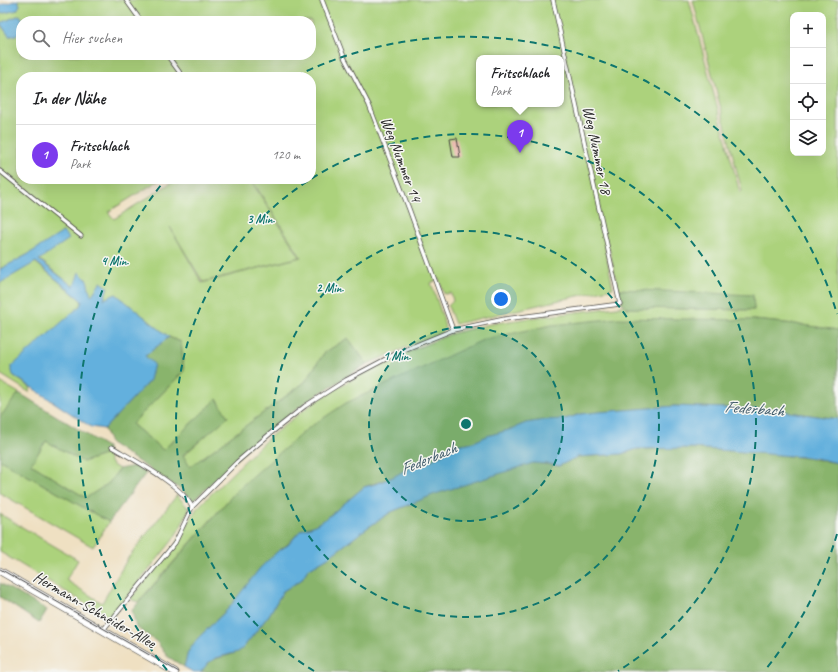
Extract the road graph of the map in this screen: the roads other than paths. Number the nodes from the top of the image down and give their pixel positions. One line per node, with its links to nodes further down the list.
1 (126, 0): 4 (lane)
2 (322, 0): 11 (lane, Weg Nummer 14)
3 (553, 0): 11 (lane, Weg Nummer 18)
4 (137, 16)
5 (171, 60): 6 (lane)
6 (179, 72)
7 (0, 171): 9 (lane)
8 (16, 184): 10 (lane)
9 (16, 184)
10 (81, 236)
11 (452, 330): 13 (lane)
12 (112, 447): 13 (lane)
13 (192, 507): 15 (lane)
14 (0, 571): 15 (street, Hermann-Schneider-Allee)
15 (103, 630): 16 (street, Hermann-Schneider-Allee)
16 (174, 671)

